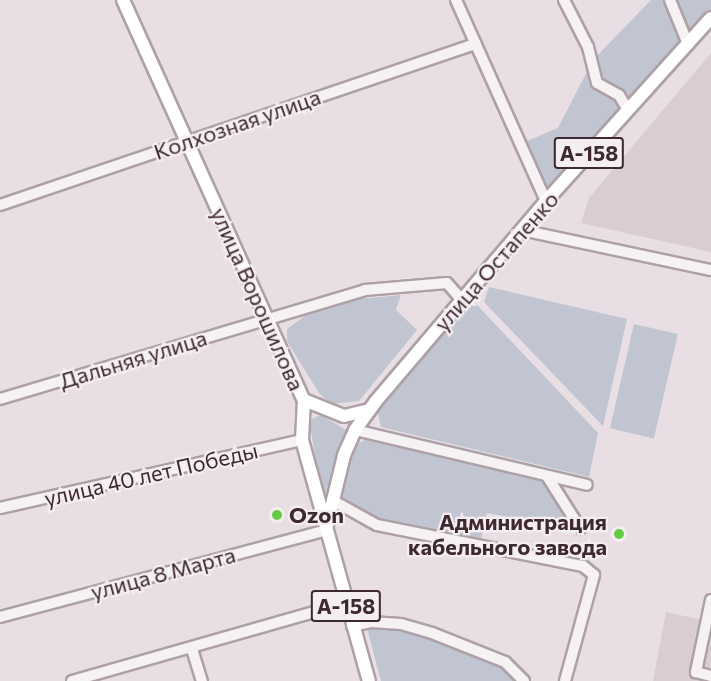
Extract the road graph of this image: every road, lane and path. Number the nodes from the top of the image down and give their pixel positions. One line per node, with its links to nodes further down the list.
1 (123, 0): 9 (main road, улица Ворошилова)
2 (456, 0): 6 (street)
3 (564, 0): 8 (street)
4 (670, 0): 7 (street)
5 (710, 19): 7 (main road, улица Остапенко / А-158)
6 (475, 44): 9 (street, Колхозная улица); 10 (street)
7 (688, 44): 8 (main road, улица Остапенко / А-158)
8 (628, 110): 10 (main road, улица Остапенко / А-158)
9 (188, 140): 11 (street, Колхозная улица); 15 (main road, улица Ворошилова)
10 (546, 201): 12 (main road, улица Остапенко / А-158)
11 (0, 205)
12 (521, 230): 13 (street); 14 (main road, улица Остапенко / А-158)
13 (711, 270)
14 (462, 300): 15 (street, Дальняя улица); 18 (main road, улица Остапенко / А-158)
15 (266, 317): 16 (street, Дальняя улица); 17 (main road, улица Ворошилова)
16 (0, 399)
17 (304, 400): 18 (main road); 20 (main road, улица Ворошилова)
18 (369, 410): 19 (main road, улица Остапенко / А-158)
19 (356, 430): 21 (street); 23 (main road, улица Остапенко / А-158)
20 (303, 440): 24 (street, улица 40 лет Победы); 26 (main road, улица Ворошилова)
21 (547, 476): 22 (street); 25 (street)
22 (587, 485)
23 (332, 500): 26 (main road, улица Остапенко / А-158); 38 (street)
24 (0, 508)
25 (580, 528)
26 (326, 530): 28 (main road, улица Ворошилова / А-158); 29 (street, улица 8 Марта)
27 (711, 600): 32 (street)
28 (346, 603): 30 (main road, улица Ворошилова / А-158); 31 (street)
29 (0, 617)
30 (352, 626): 36 (main road, улица Ворошилова / А-158); 37 (street)
31 (192, 649): 33 (street); 35 (street)
32 (711, 676)
33 (89, 679): 34 (street)
34 (72, 681)
35 (202, 681)
36 (369, 681)
37 (524, 681)
38 (564, 681)

